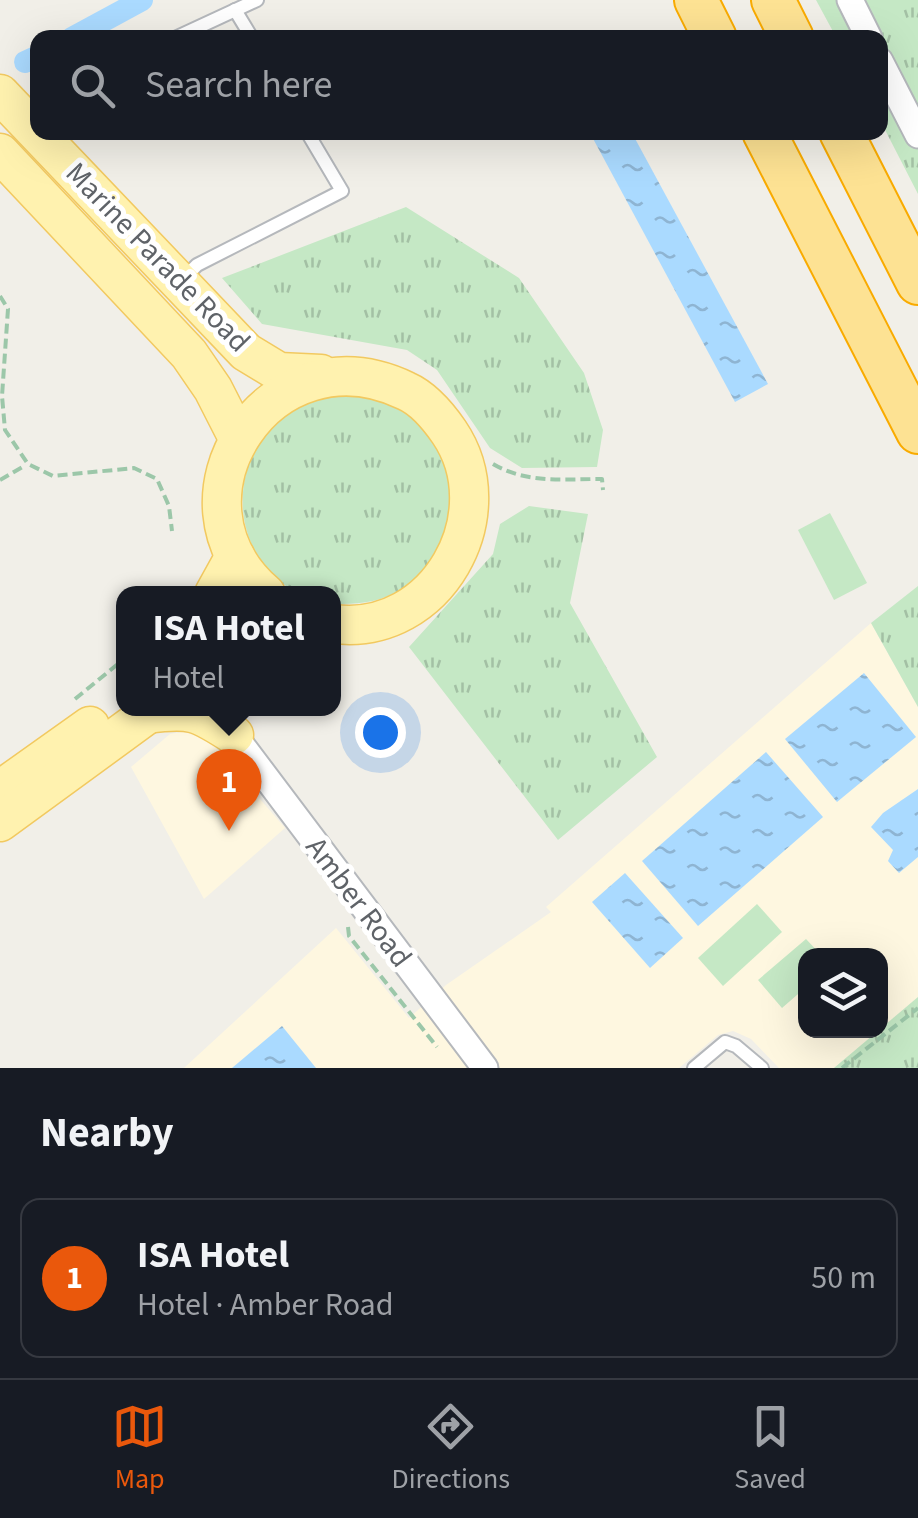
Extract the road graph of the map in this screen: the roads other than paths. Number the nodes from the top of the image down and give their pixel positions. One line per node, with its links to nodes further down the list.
1 (257, 0): 5 (lane)
2 (696, 0): 8 (highway)
3 (772, 0): 9 (highway)
4 (850, 0): 10 (street)
5 (235, 10): 6 (lane); 7 (lane)
6 (192, 30)
7 (247, 30)
8 (711, 30)
9 (788, 30)
10 (864, 30)
11 (888, 77): 14 (street)
12 (0, 94): 13 (main road, Marine Parade Road)
13 (30, 126)
14 (918, 135)
15 (44, 140): 20 (main road, Marine Parade Road)
16 (312, 140): 20 (lane)
17 (768, 140): 23 (highway)
18 (844, 140): 21 (highway)
19 (0, 153): 24 (main road, Marine Parade Road)
20 (179, 283): 22 (main road, Marine Parade Road)
21 (918, 284)
22 (339, 375): 24 (main road); 28 (main road)
23 (918, 432)
24 (238, 438): 25 (main road)
25 (235, 556): 26 (main road); 27 (main road)
26 (218, 586)
27 (256, 586)
28 (341, 624)
29 (130, 716): 32 (main road)
30 (204, 716): 31 (main road)
31 (229, 722): 34 (street, Amber Road)
32 (23, 785): 33 (main road)
33 (0, 822)
34 (485, 1068)
35 (694, 1068): 36 (lane)
36 (762, 1068)

